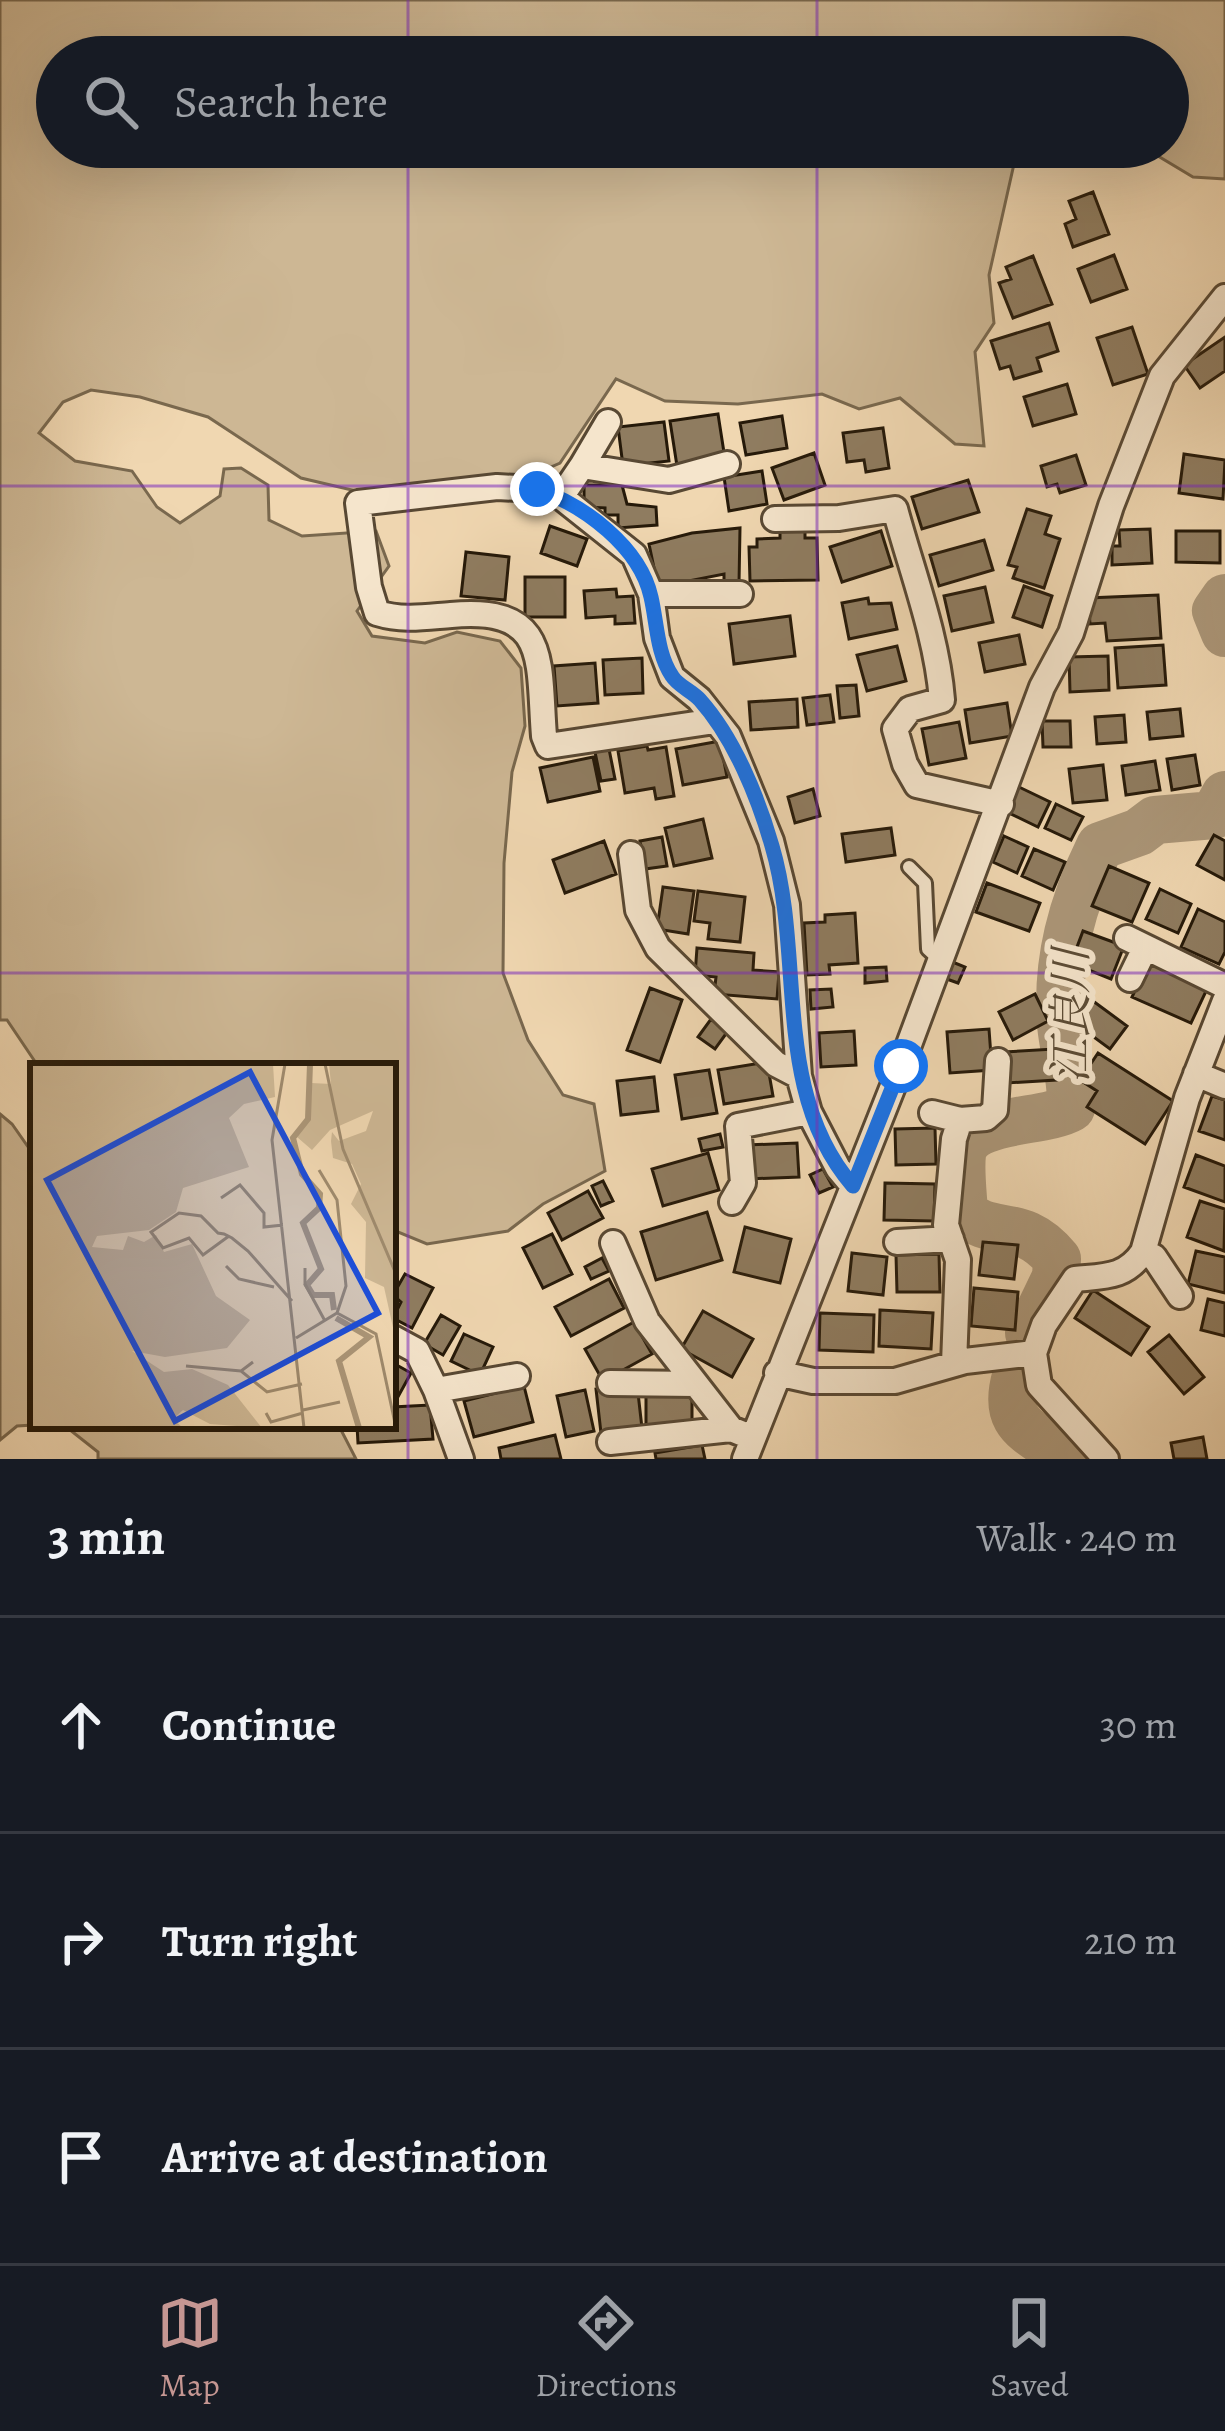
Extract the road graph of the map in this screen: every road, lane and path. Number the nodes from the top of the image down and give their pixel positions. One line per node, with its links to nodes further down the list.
1 (1225, 297): 10 (street)
2 (608, 422): 4 (street)
3 (728, 464): 4 (street)
4 (582, 466): 5 (street)
5 (560, 497): 7 (street); 9 (street)
6 (775, 519): 10 (street)
7 (651, 594): 8 (street); 9 (street)
8 (740, 594)
9 (715, 722): 19 (street)
10 (1000, 804): 13 (street)
11 (631, 854): 19 (street)
12 (909, 867): 13 (lane)
13 (941, 961): 24 (street)
14 (1130, 979): 15 (street)
15 (1225, 986)
16 (1225, 1001): 18 (street)
17 (998, 1061): 23 (street)
18 (1196, 1074): 20 (street); 29 (street)
19 (799, 1076): 21 (street)
20 (1225, 1086)
21 (809, 1112): 24 (street); 25 (street)
22 (932, 1113): 23 (street)
23 (960, 1120): 26 (street)
24 (853, 1186): 34 (street)
25 (732, 1202)
26 (951, 1239): 27 (street); 33 (street)
27 (897, 1242)
28 (614, 1244): 37 (street)
29 (1143, 1252): 30 (street); 32 (street)
30 (1180, 1296)
31 (396, 1340): 38 (street)
32 (1034, 1353): 33 (street); 42 (street)
33 (954, 1364): 34 (street)
34 (777, 1373): 40 (street)
35 (517, 1376): 38 (street)
36 (610, 1383): 37 (street)
37 (696, 1384): 40 (street)
38 (436, 1390): 41 (street)
39 (610, 1442): 40 (street)
40 (743, 1442)
41 (460, 1459)
42 (1106, 1459)

